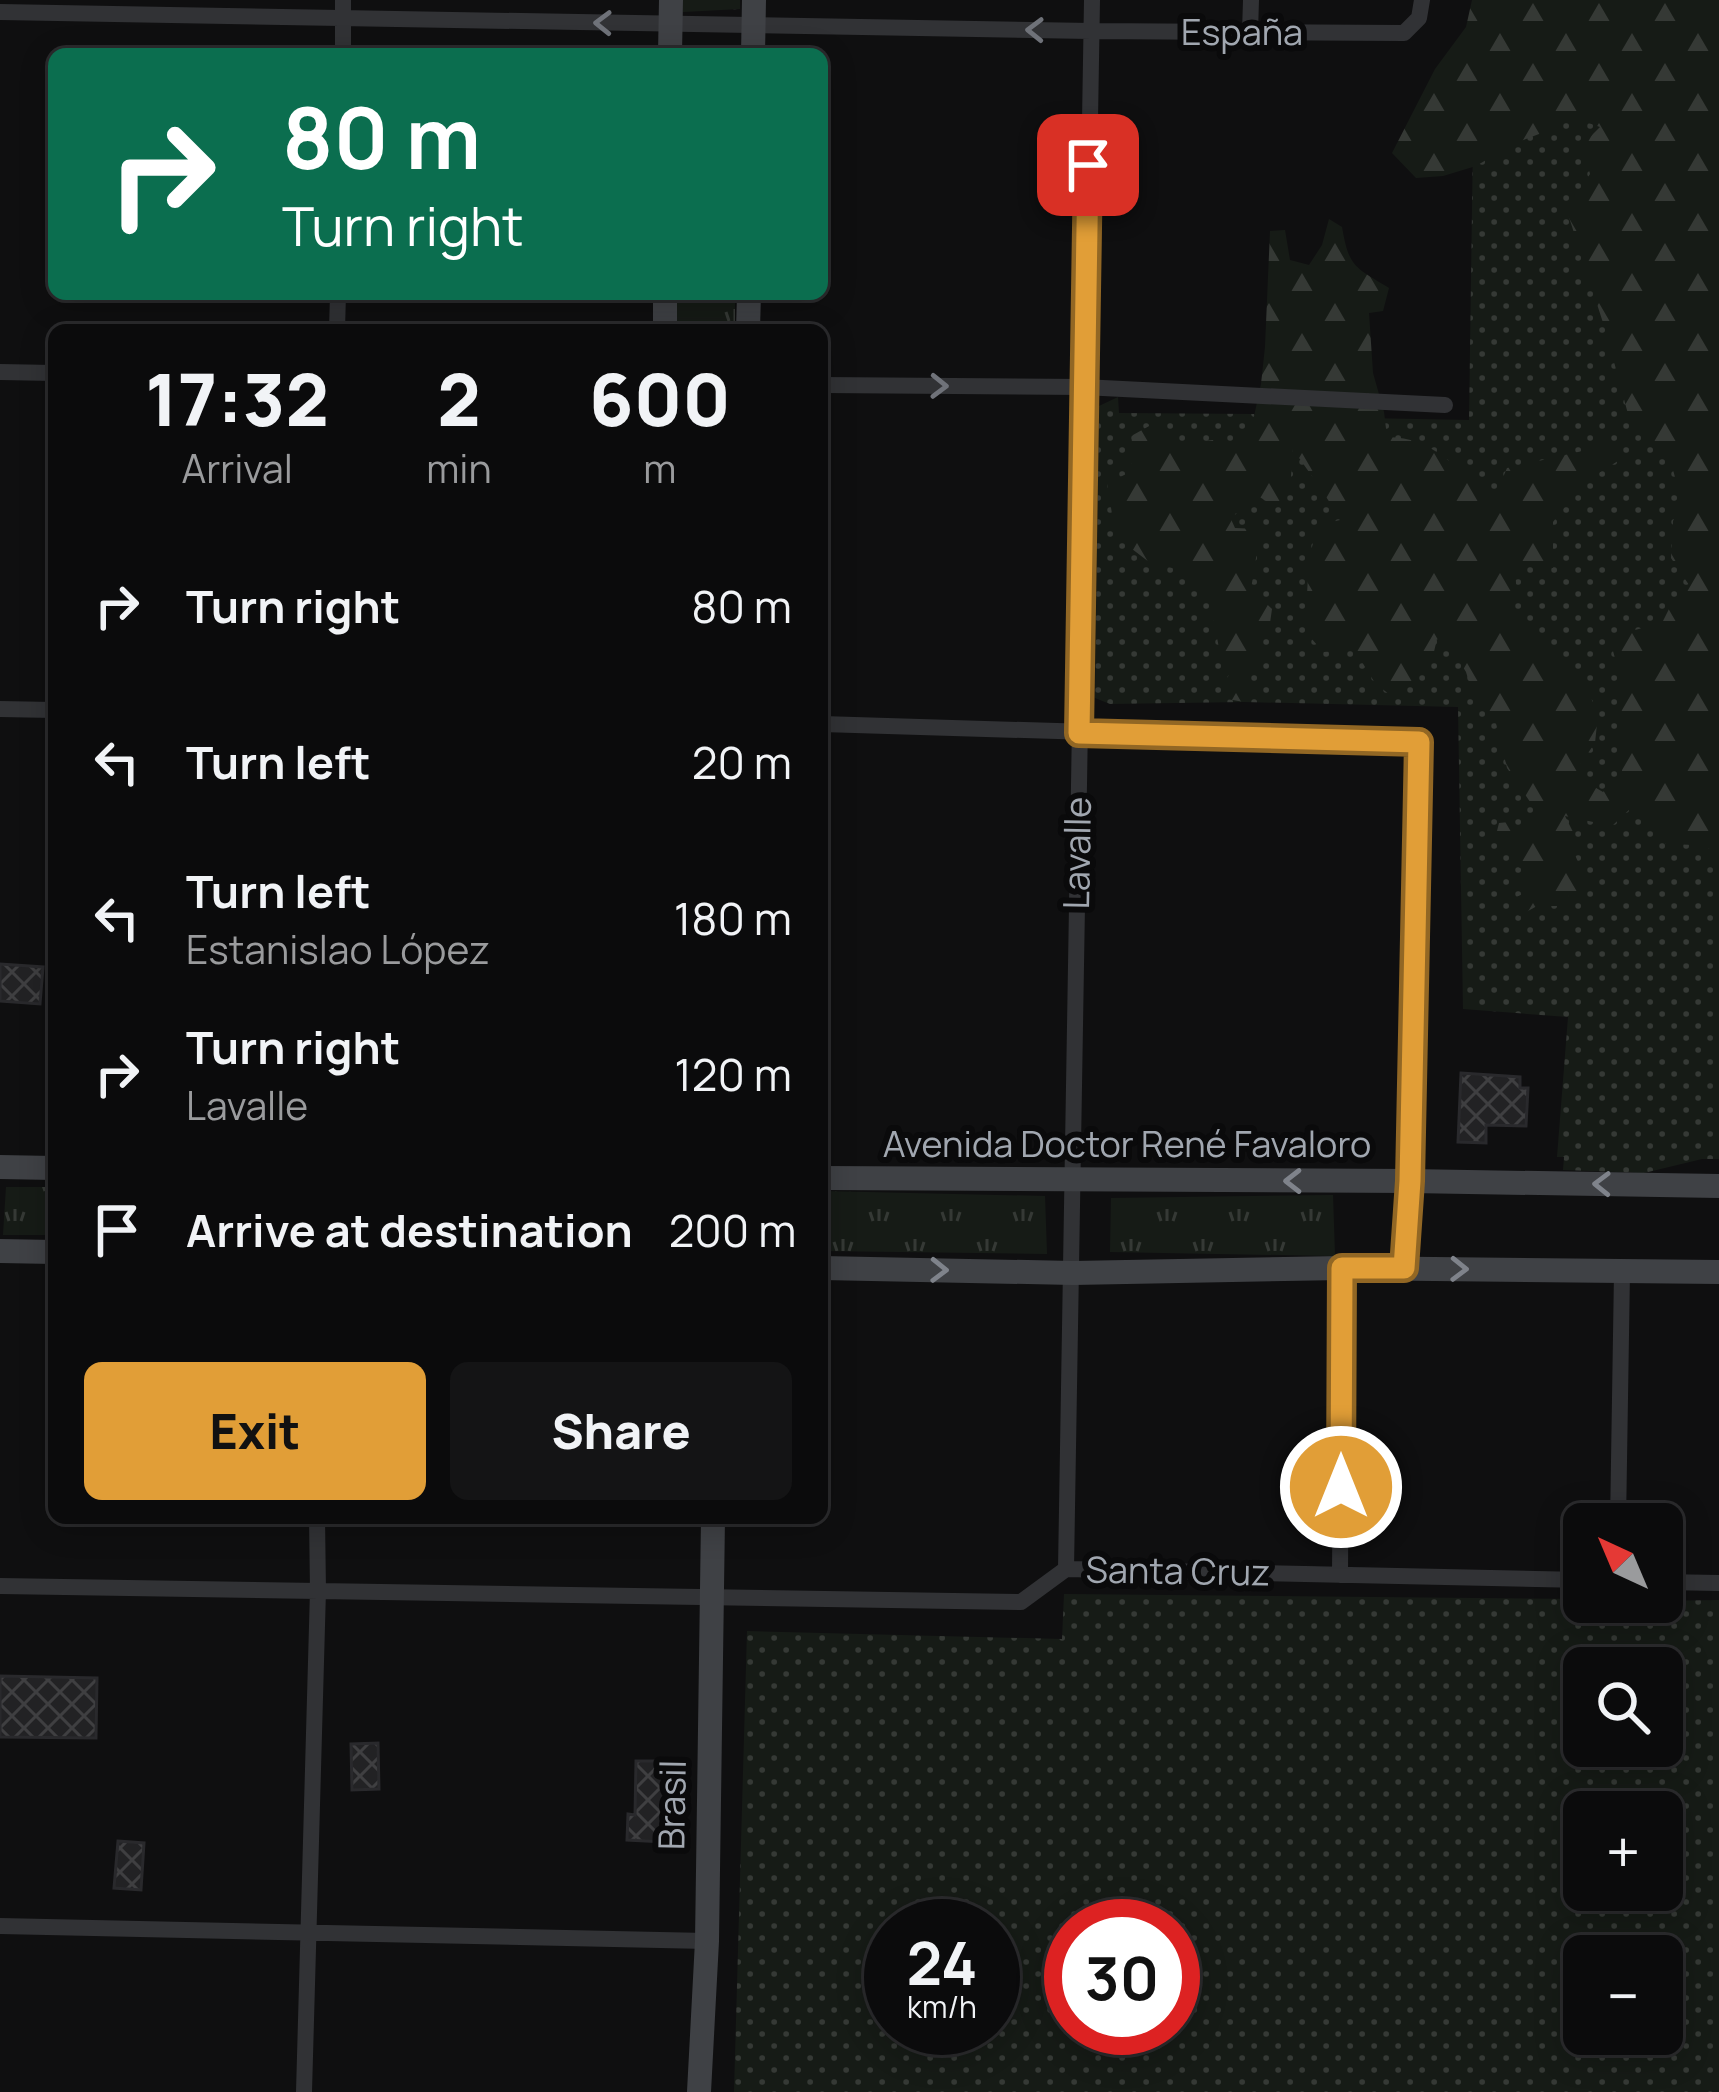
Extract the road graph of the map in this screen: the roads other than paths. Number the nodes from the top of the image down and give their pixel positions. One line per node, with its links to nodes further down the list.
1 (1092, 0): 8 (street, Lavalle)
2 (1251, 0): 9 (street)
3 (1422, 0): 9 (street, España)
4 (344, 9): 5 (street, España); 6 (street, España, one-way to 4); 10 (street)
5 (0, 12)
6 (671, 12): 7 (street, España); 11 (main road)
7 (754, 13): 8 (street, España, one-way to 7); 12 (main road)
8 (1091, 31): 9 (street, España); 16 (street, Lavalle)
9 (1250, 32)
10 (343, 48)
11 (670, 48)
12 (753, 48)
13 (0, 372): 14 (street)
14 (48, 374)
15 (828, 385): 16 (street, one-way to 16)
16 (1083, 387): 17 (street); 21 (street, Lavalle)
17 (1445, 406)
18 (0, 709): 19 (street)
19 (48, 710)
20 (828, 724): 21 (street)
21 (1079, 733): 25 (street, Lavalle); 26 (street)
22 (0, 1168): 23 (main road)
23 (48, 1168)
24 (828, 1178): 25 (main road, Avenida Doctor René Favaloro)
25 (1073, 1181): 26 (main road, Avenida Doctor René Favaloro, one-way to 25); 35 (street, Lavalle)
26 (1410, 1181): 27 (main road, Avenida Doctor René Favaloro, one-way to 26); 32 (street)
27 (1719, 1186)
28 (0, 1251): 29 (main road)
29 (48, 1252)
30 (828, 1268): 35 (main road, one-way to 35)
31 (1342, 1268): 32 (main road); 35 (main road); 40 (street)
32 (1404, 1268): 33 (main road, one-way to 33)
33 (1622, 1272): 34 (main road); 36 (street)
34 (1719, 1272)
35 (1073, 1274): 39 (street, Lavalle)
36 (1618, 1503)
37 (317, 1524): 45 (street)
38 (712, 1524): 46 (main road, Brasil)
39 (1066, 1569): 40 (street, Santa Cruz); 46 (street, Santa Cruz)
40 (1340, 1575): 41 (street, Santa Cruz)
41 (1563, 1580)
42 (1683, 1582): 43 (street)
43 (1719, 1583)
44 (0, 1586): 45 (street, Santa Cruz)
45 (318, 1590): 46 (street, Santa Cruz); 48 (street)
46 (710, 1599): 49 (main road, Brasil)
47 (0, 1926): 48 (street)
48 (308, 1931): 49 (street); 50 (street)
49 (707, 1941): 51 (main road, Brasil)
50 (304, 2092)
51 (700, 2092)

